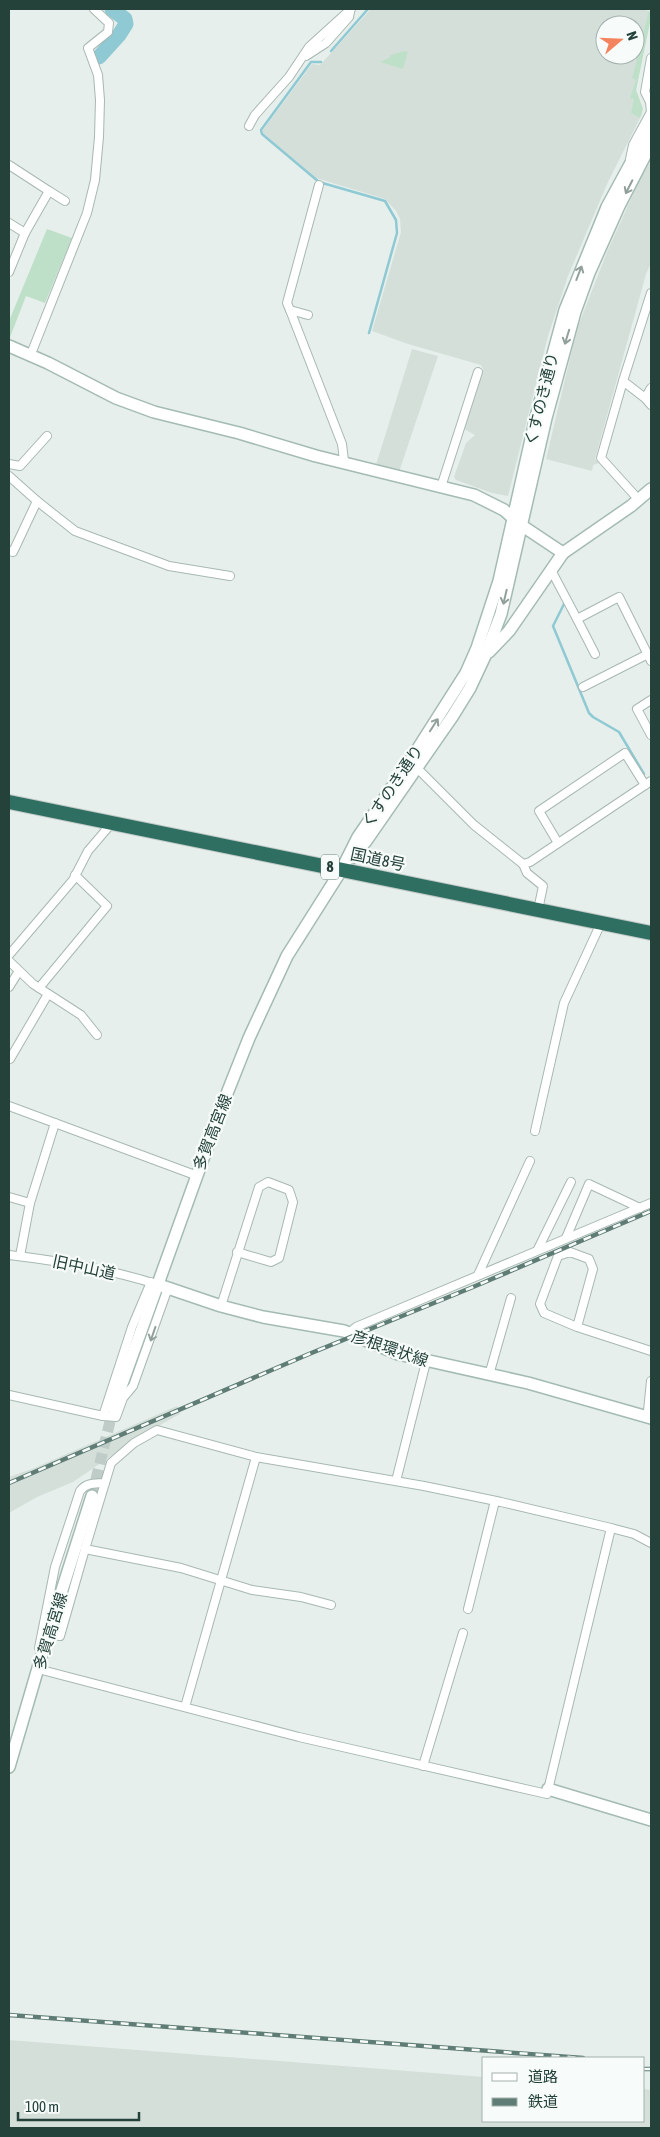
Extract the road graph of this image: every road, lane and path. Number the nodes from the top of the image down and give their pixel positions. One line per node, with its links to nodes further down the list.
1 (94, 9): 20 (street)
2 (351, 9): 5 (street)
3 (651, 58): 4 (street)
4 (649, 91): 8 (street)
5 (249, 126)
6 (651, 126): 8 (main road, くすのき通り)
7 (651, 144): 34 (main road, くすのき通り, one-way to 34)
8 (630, 161): 34 (main road, くすのき通り, one-way to 8)
9 (9, 165): 11 (street)
10 (319, 185): 17 (street)
11 (49, 191): 12 (street); 14 (street)
12 (65, 201)
13 (9, 223): 14 (street)
14 (25, 233): 15 (street)
15 (9, 272)
16 (651, 293): 22 (street)
17 (290, 310): 18 (street); 27 (street)
18 (308, 314)
19 (10, 349): 20 (main road)
20 (31, 354): 27 (main road)
21 (478, 372): 30 (street)
22 (623, 381): 24 (street); 32 (street)
23 (651, 388): 24 (street)
24 (645, 398): 25 (street)
25 (651, 405)
26 (47, 436): 28 (street)
27 (344, 461): 30 (main road)
28 (9, 464)
29 (9, 476): 33 (street)
30 (441, 487): 34 (main road)
31 (651, 489): 32 (main road)
32 (639, 500): 36 (main road)
33 (37, 501): 35 (street); 38 (street)
34 (517, 521): 36 (main road); 41 (main road, くすのき通り, one-way to 41); 46 (main road, くすのき通り, one-way to 34)
35 (9, 551)
36 (563, 553): 37 (main road)
37 (551, 570): 39 (street); 41 (main road)
38 (230, 576)
39 (577, 619): 40 (street); 42 (street)
40 (595, 654)
41 (485, 656): 46 (main road, くすのき通り)
42 (650, 658): 43 (street)
43 (583, 687)
44 (651, 700): 45 (street)
45 (651, 735)
46 (414, 764): 51 (street); 52 (main road, くすのき通り)
47 (648, 783): 50 (street); 50 (street)
48 (9, 802): 49 (highway, 国道8号 / 8)
49 (112, 822): 52 (highway, 国道8号 / 8); 53 (street)
50 (558, 843): 51 (street)
51 (523, 864): 54 (street)
52 (342, 869): 54 (highway, 国道8号 / 8); 69 (main road, 多賀高宮線)
53 (75, 875): 57 (street); 61 (street)
54 (538, 910): 55 (highway, 国道8号 / 8)
55 (601, 923): 56 (highway, 国道8号 / 8); 67 (street)
56 (651, 933)
57 (9, 955)
58 (9, 961): 59 (street)
59 (19, 971): 60 (street); 61 (street)
60 (9, 987)
61 (40, 988): 62 (street)
62 (48, 994): 63 (street); 64 (street)
63 (97, 1035)
64 (9, 1060)
65 (9, 1106): 66 (street)
66 (55, 1123): 69 (street); 72 (street)
67 (535, 1131)
68 (530, 1161): 80 (street)
69 (195, 1175): 81 (main road, 多賀高宮線)
70 (570, 1182): 76 (street)
71 (9, 1196): 72 (street)
72 (30, 1203): 79 (street)
73 (651, 1203): 74 (street)
74 (640, 1208): 75 (street); 75 (street)
75 (566, 1238): 76 (street)
76 (538, 1249): 80 (street)
77 (237, 1252): 77 (street); 83 (street)
78 (9, 1255): 79 (street, 旧中山道)
79 (20, 1256): 81 (street, 旧中山道)
80 (478, 1275): 85 (street)
81 (159, 1285): 83 (main road, 彦根環状線); 91 (main road, 多賀高宮線)
82 (511, 1298): 88 (street)
83 (221, 1306): 85 (main road, 彦根環状線)
84 (577, 1327): 84 (street); 86 (street)
85 (349, 1333): 87 (main road, 彦根環状線)
86 (651, 1351)
87 (426, 1362): 88 (main road, 彦根環状線); 94 (street)
88 (489, 1375): 92 (main road, 彦根環状線)
89 (651, 1381): 92 (street)
90 (9, 1395): 91 (street)
91 (108, 1412)
92 (648, 1417)
93 (256, 1456): 94 (street); 95 (street); 101 (street)
94 (396, 1481): 97 (street)
95 (105, 1483): 100 (street); 106 (street)
96 (92, 1496): 105 (main road, 多賀高宮線)
97 (495, 1500): 98 (street); 103 (street)
98 (611, 1528): 99 (street); 110 (street)
99 (651, 1543)
100 (85, 1549): 101 (street); 105 (street)
101 (221, 1582): 102 (street); 107 (street)
102 (331, 1605)
103 (468, 1609)
104 (462, 1633): 108 (street)
105 (48, 1634): 106 (main road, 多賀高宮線)
106 (39, 1665): 107 (street); 109 (main road, 多賀高宮線)
107 (185, 1707): 108 (street)
108 (423, 1766): 110 (street)
109 (9, 1767)
110 (548, 1789): 111 (main road)
111 (651, 1820)

